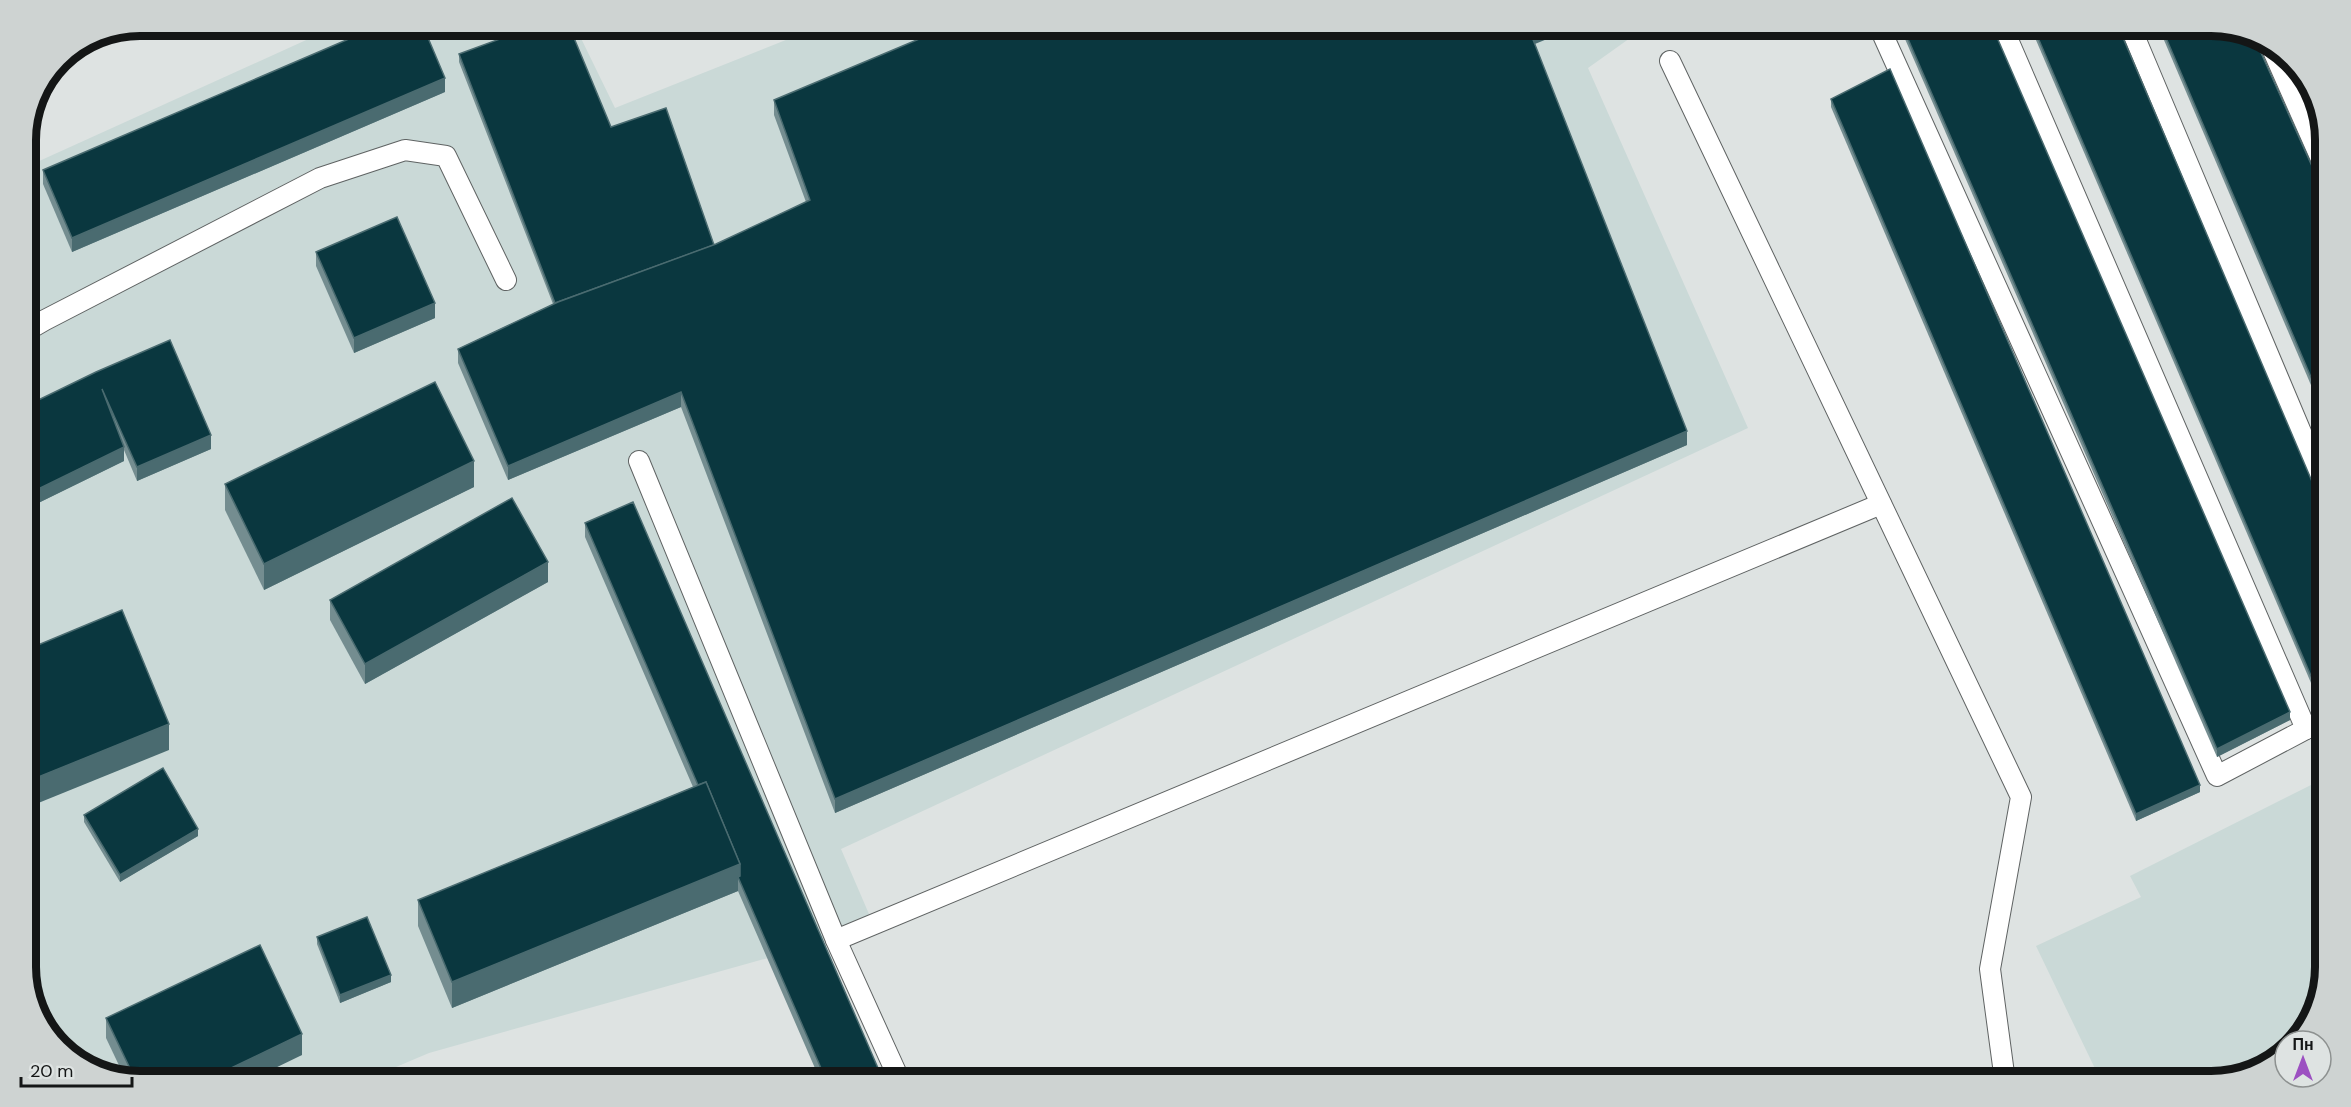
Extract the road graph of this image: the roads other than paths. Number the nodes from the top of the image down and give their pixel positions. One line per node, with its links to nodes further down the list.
1 (1883, 36): 13 (lane)
2 (2006, 36): 13 (lane)
3 (2134, 36): 10 (lane)
4 (2277, 59): 6 (lane)
5 (1670, 61): 11 (lane)
6 (2315, 145)
7 (506, 280): 8 (lane)
8 (36, 325)
9 (639, 461): 14 (lane)
10 (2315, 465)
11 (1881, 504): 14 (lane); 16 (lane)
12 (2315, 724): 13 (lane)
13 (2306, 729)
14 (836, 940): 15 (lane)
15 (895, 1071)
16 (2004, 1071)

